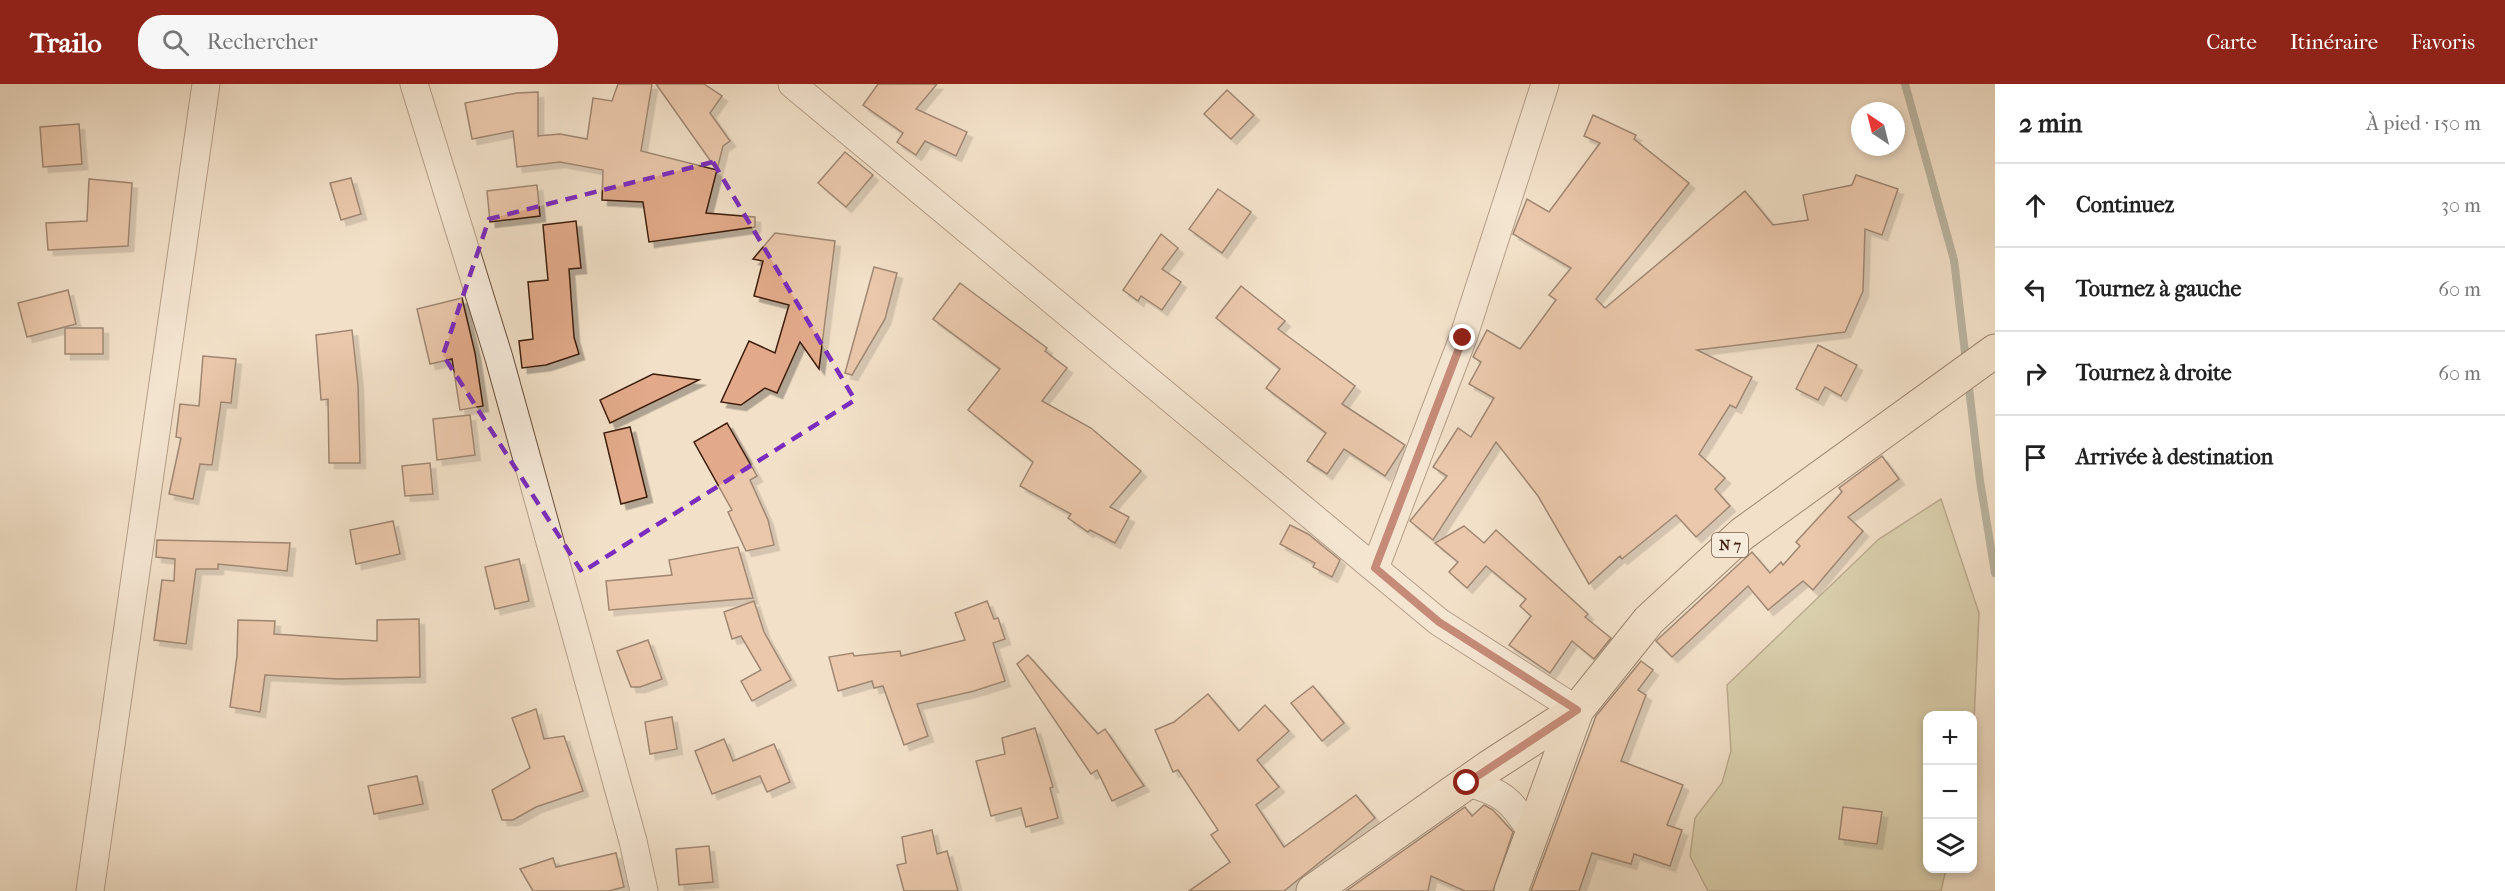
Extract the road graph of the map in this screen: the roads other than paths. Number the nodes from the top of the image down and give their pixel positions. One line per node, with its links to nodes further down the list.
1 (206, 84): 10 (street)
2 (414, 84): 11 (street)
3 (792, 84): 6 (street)
4 (1545, 84): 6 (street)
5 (1995, 351): 7 (main road, N 7)
6 (1375, 568): 7 (street)
7 (1577, 710): 8 (main road, N 7); 9 (main road, N 7)
8 (1467, 783): 9 (street); 12 (main road, N 7)
9 (1532, 832): 13 (main road, N 7)
10 (90, 891)
11 (644, 891)
12 (1313, 891)
13 (1511, 891)

